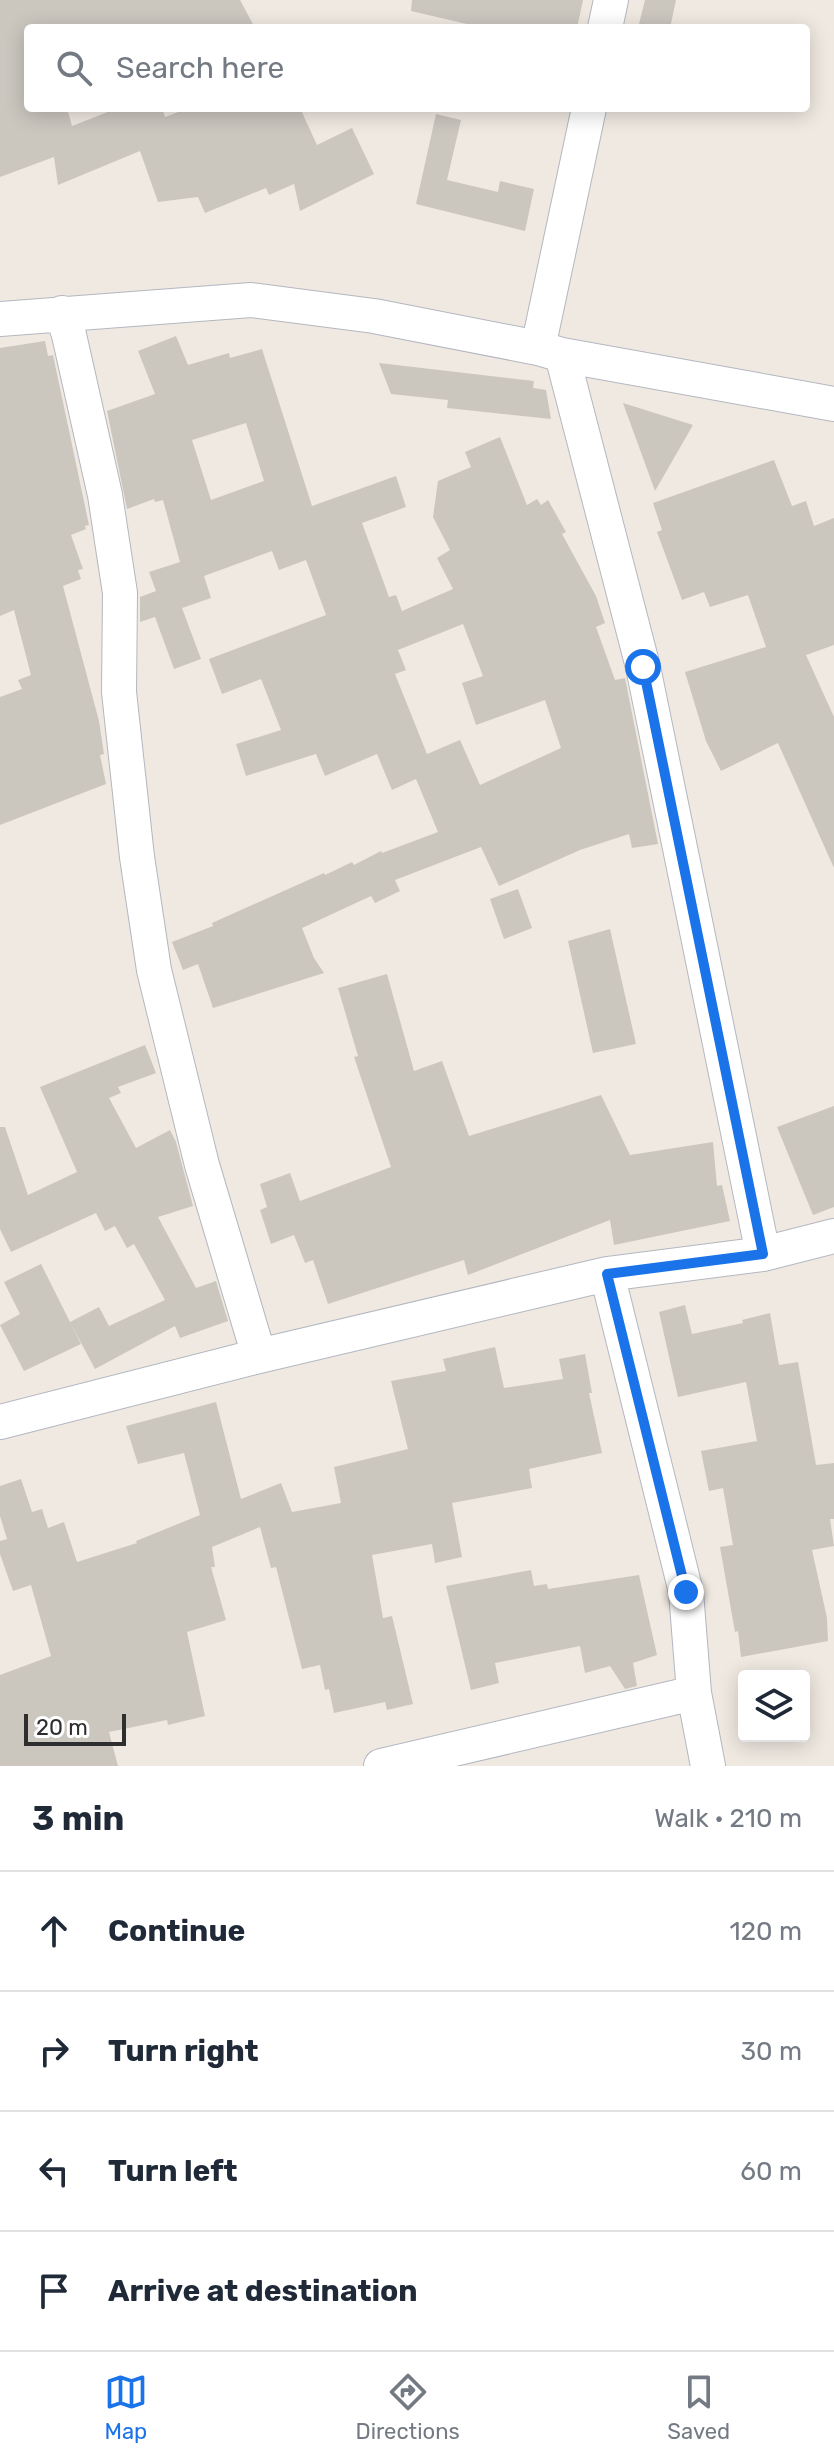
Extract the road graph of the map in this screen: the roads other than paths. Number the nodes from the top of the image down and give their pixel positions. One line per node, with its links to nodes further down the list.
1 (611, 0): 2 (street)
2 (606, 24)
3 (588, 112): 6 (street)
4 (62, 313): 5 (street); 6 (street); 11 (street)
5 (0, 319)
6 (550, 352): 7 (street); 9 (street)
7 (834, 404)
8 (834, 1236): 9 (street)
9 (763, 1254): 10 (street)
10 (607, 1274): 11 (street); 13 (street)
11 (259, 1356): 12 (street)
12 (0, 1422)
13 (694, 1693): 14 (street); 15 (street)
14 (381, 1766)
15 (708, 1766)

